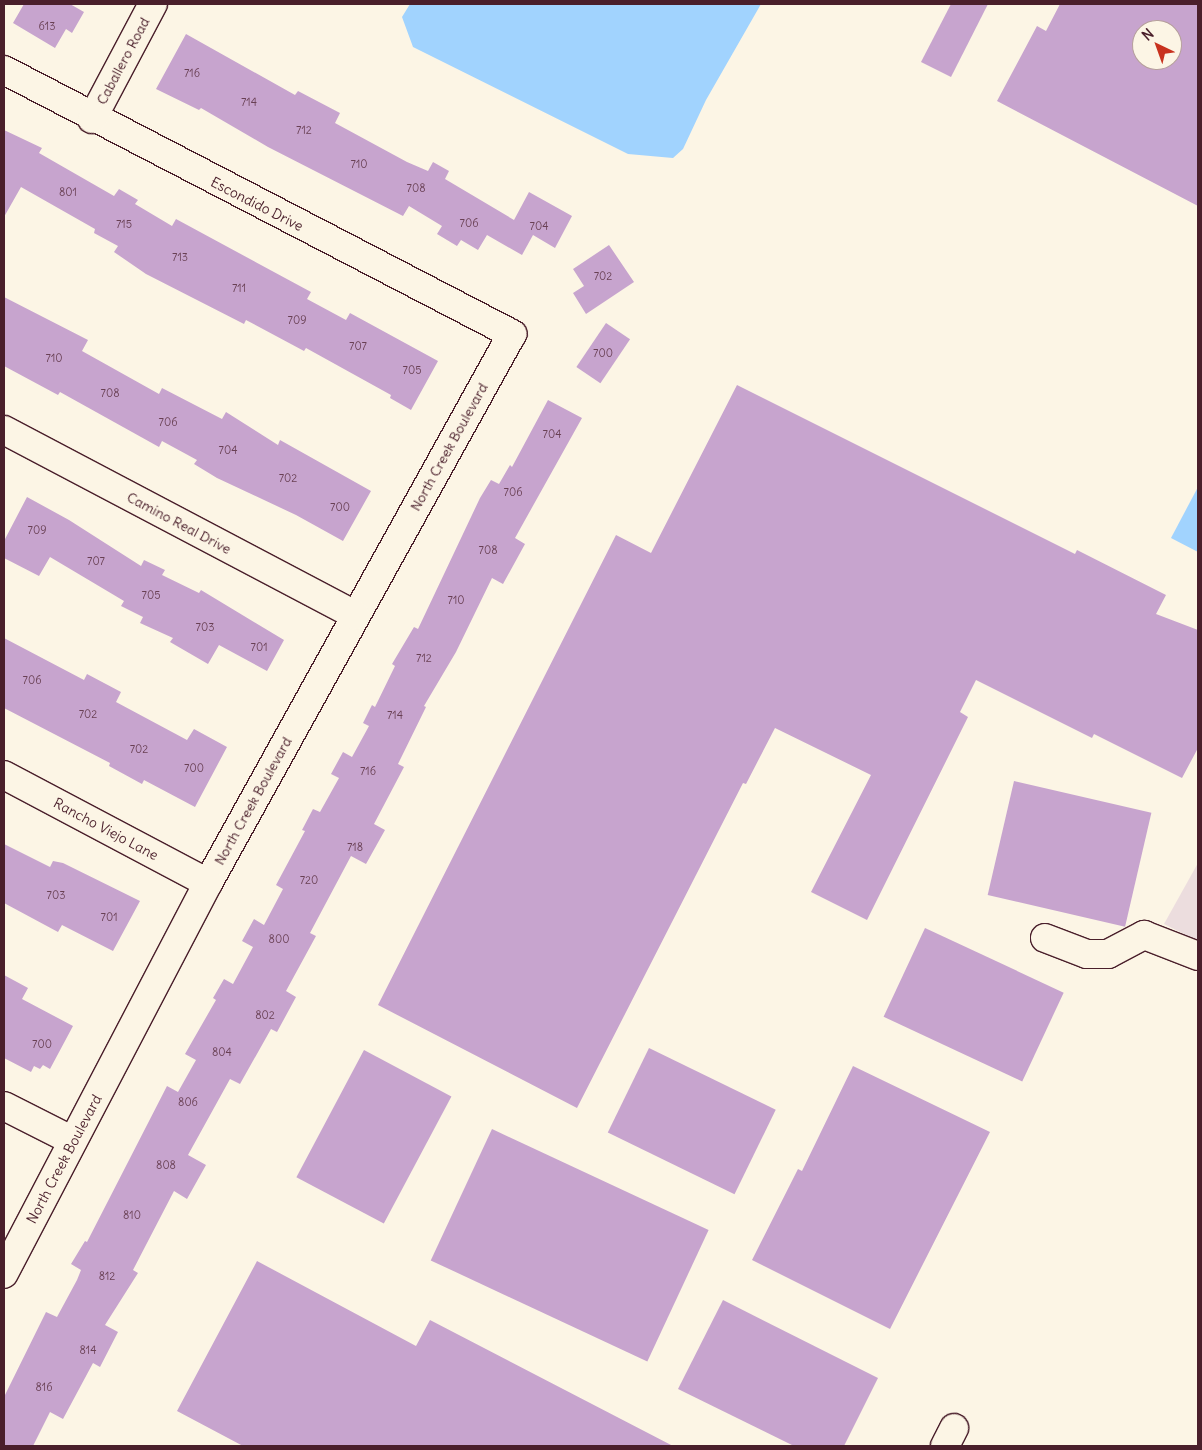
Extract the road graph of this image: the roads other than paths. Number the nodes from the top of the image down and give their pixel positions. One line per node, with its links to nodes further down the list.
1 (153, 4): 3 (street, Caballero Road)
2 (4, 70): 3 (street, Escondido Drive)
3 (92, 119): 4 (street, Escondido Drive)
4 (512, 334): 6 (street, North Creek Boulevard)
5 (4, 430): 6 (street, Camino Real Drive)
6 (355, 615): 8 (street, North Creek Boulevard)
7 (4, 775): 8 (street, Rancho Viejo Lane)
8 (208, 883): 12 (street, North Creek Boulevard)
9 (1045, 938): 10 (street)
10 (1197, 954)
11 (4, 1106): 12 (street)
12 (73, 1141): 13 (street, North Creek Boulevard)
13 (4, 1274)

